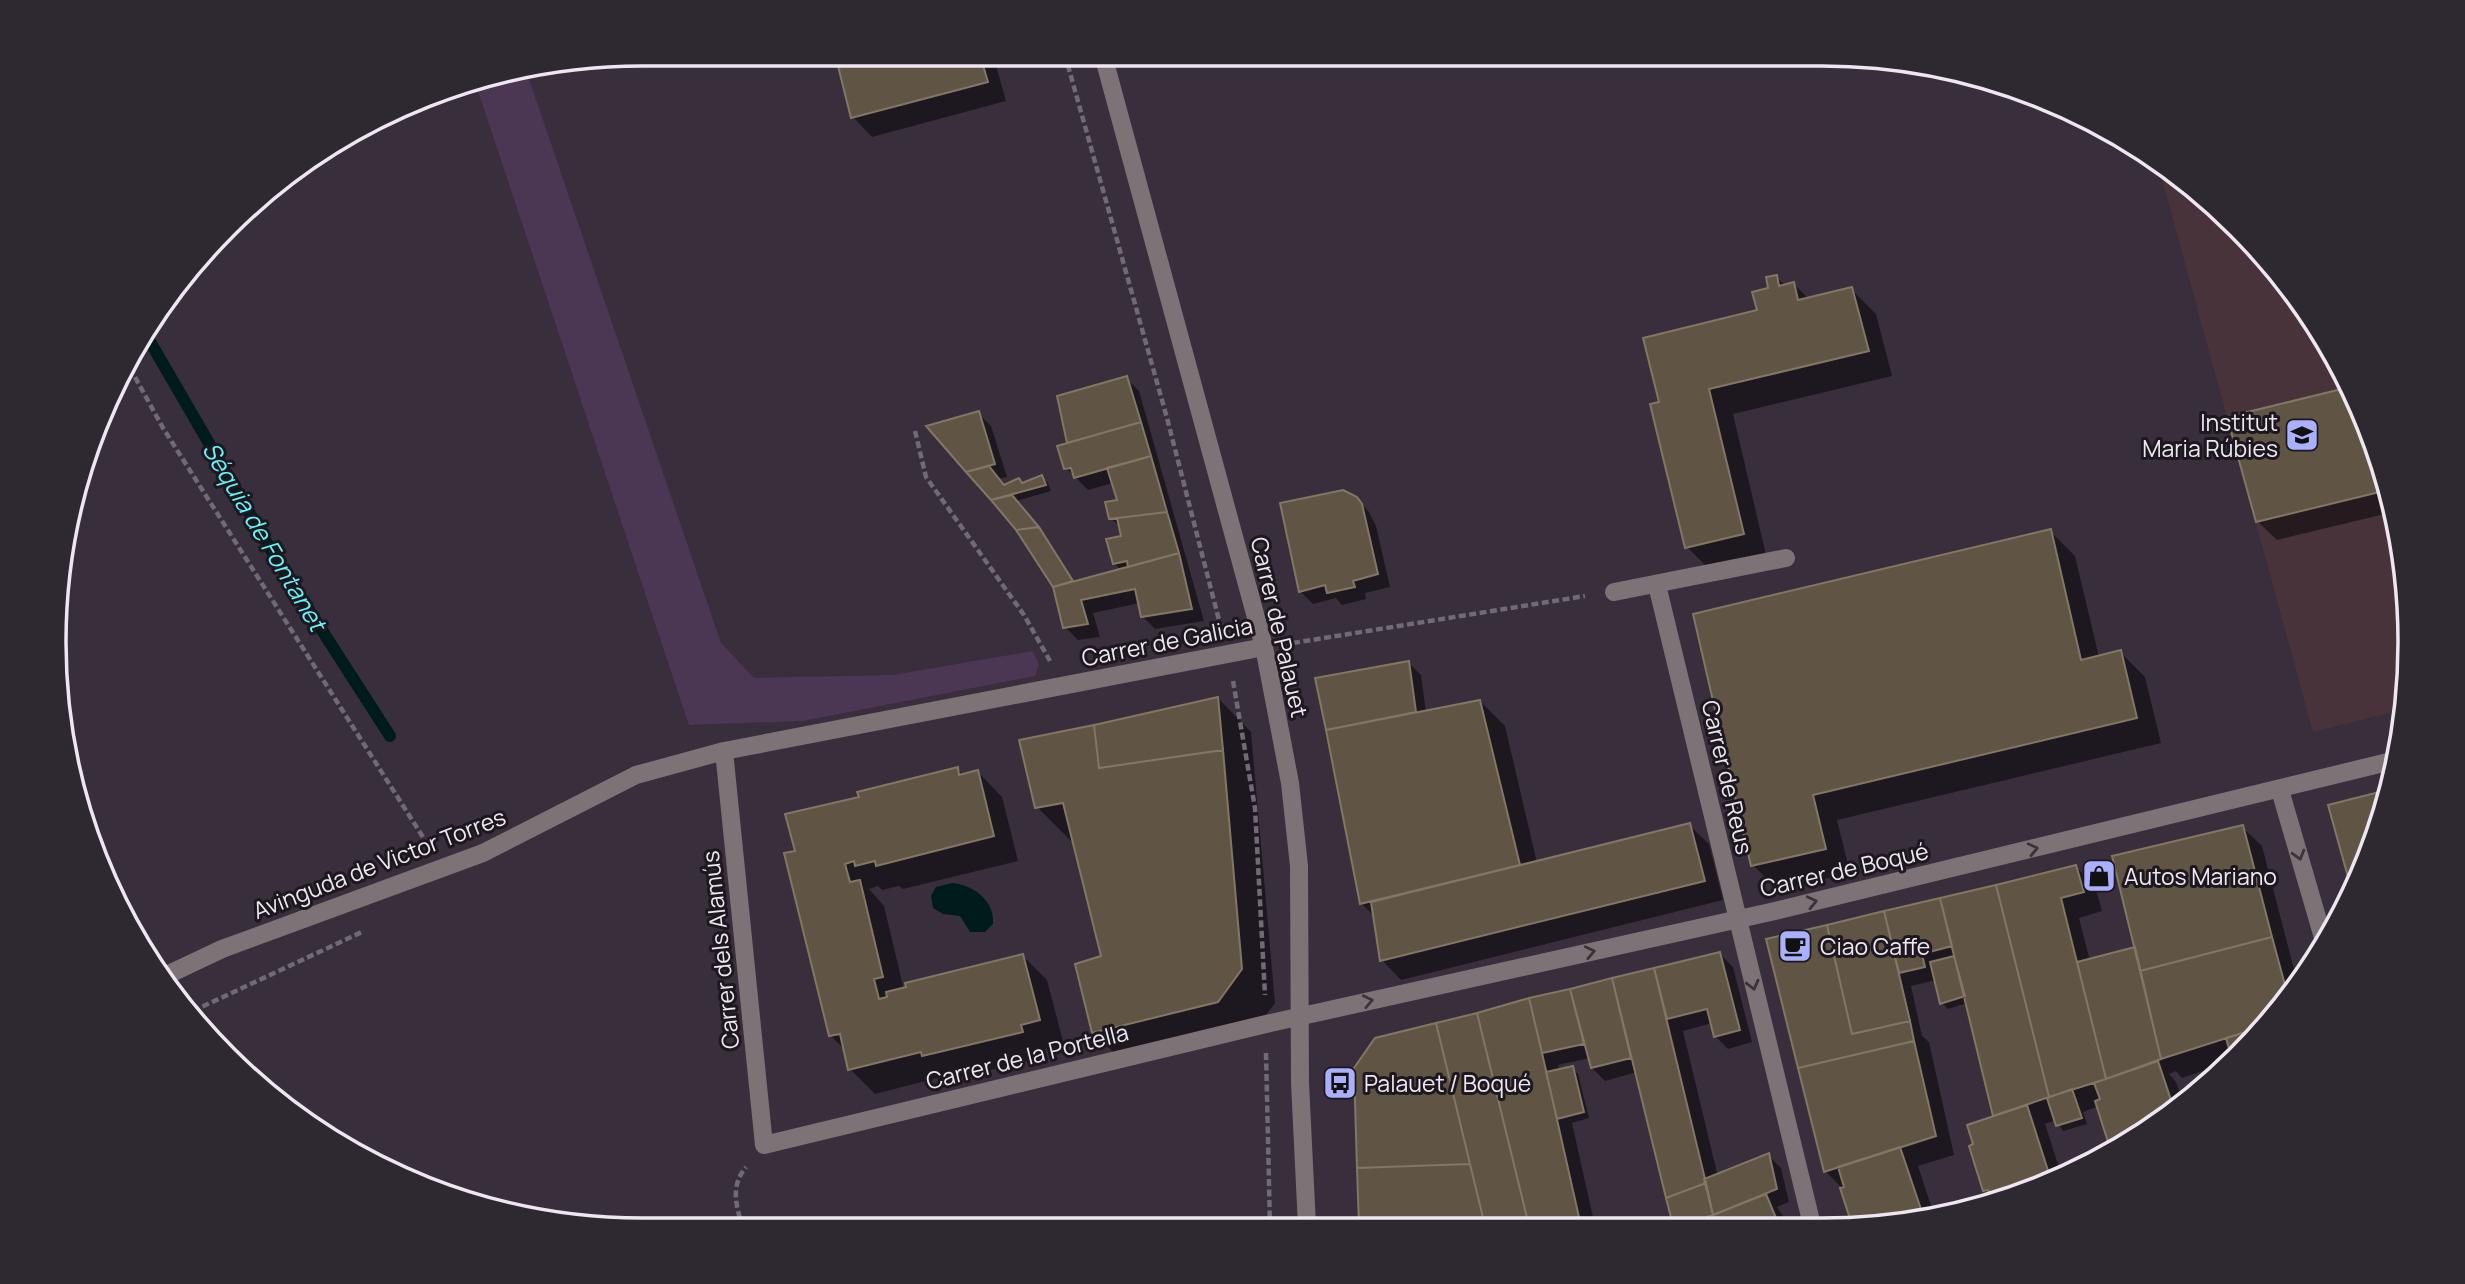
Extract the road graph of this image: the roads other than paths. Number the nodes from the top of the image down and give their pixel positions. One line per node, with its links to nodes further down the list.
1 (1106, 66): 5 (street, Carrer de Palauet)
2 (1786, 558): 3 (street)
3 (1657, 585): 4 (street); 9 (street, Carrer de Reus)
4 (1614, 592)
5 (1264, 648): 6 (street, Carrer de Galicia); 12 (street, Carrer de Palauet)
6 (724, 751): 11 (street, Avinguda de Victor Torres); 13 (street, Carrer dels Alamús)
7 (2385, 763): 8 (street, Carrer de Boqué)
8 (2280, 790): 9 (street, Carrer de Boqué, one-way to 8); 10 (street, one-way to 10)
9 (1737, 919): 12 (street, Carrer de Boqué, one-way to 9); 15 (street, Carrer de Reus, one-way to 15)
10 (2321, 931)
11 (171, 973)
12 (1302, 1016): 13 (street, Carrer de la Portella); 14 (street, Carrer de Palauet)
13 (764, 1145)
14 (1307, 1218)
15 (1810, 1218)

